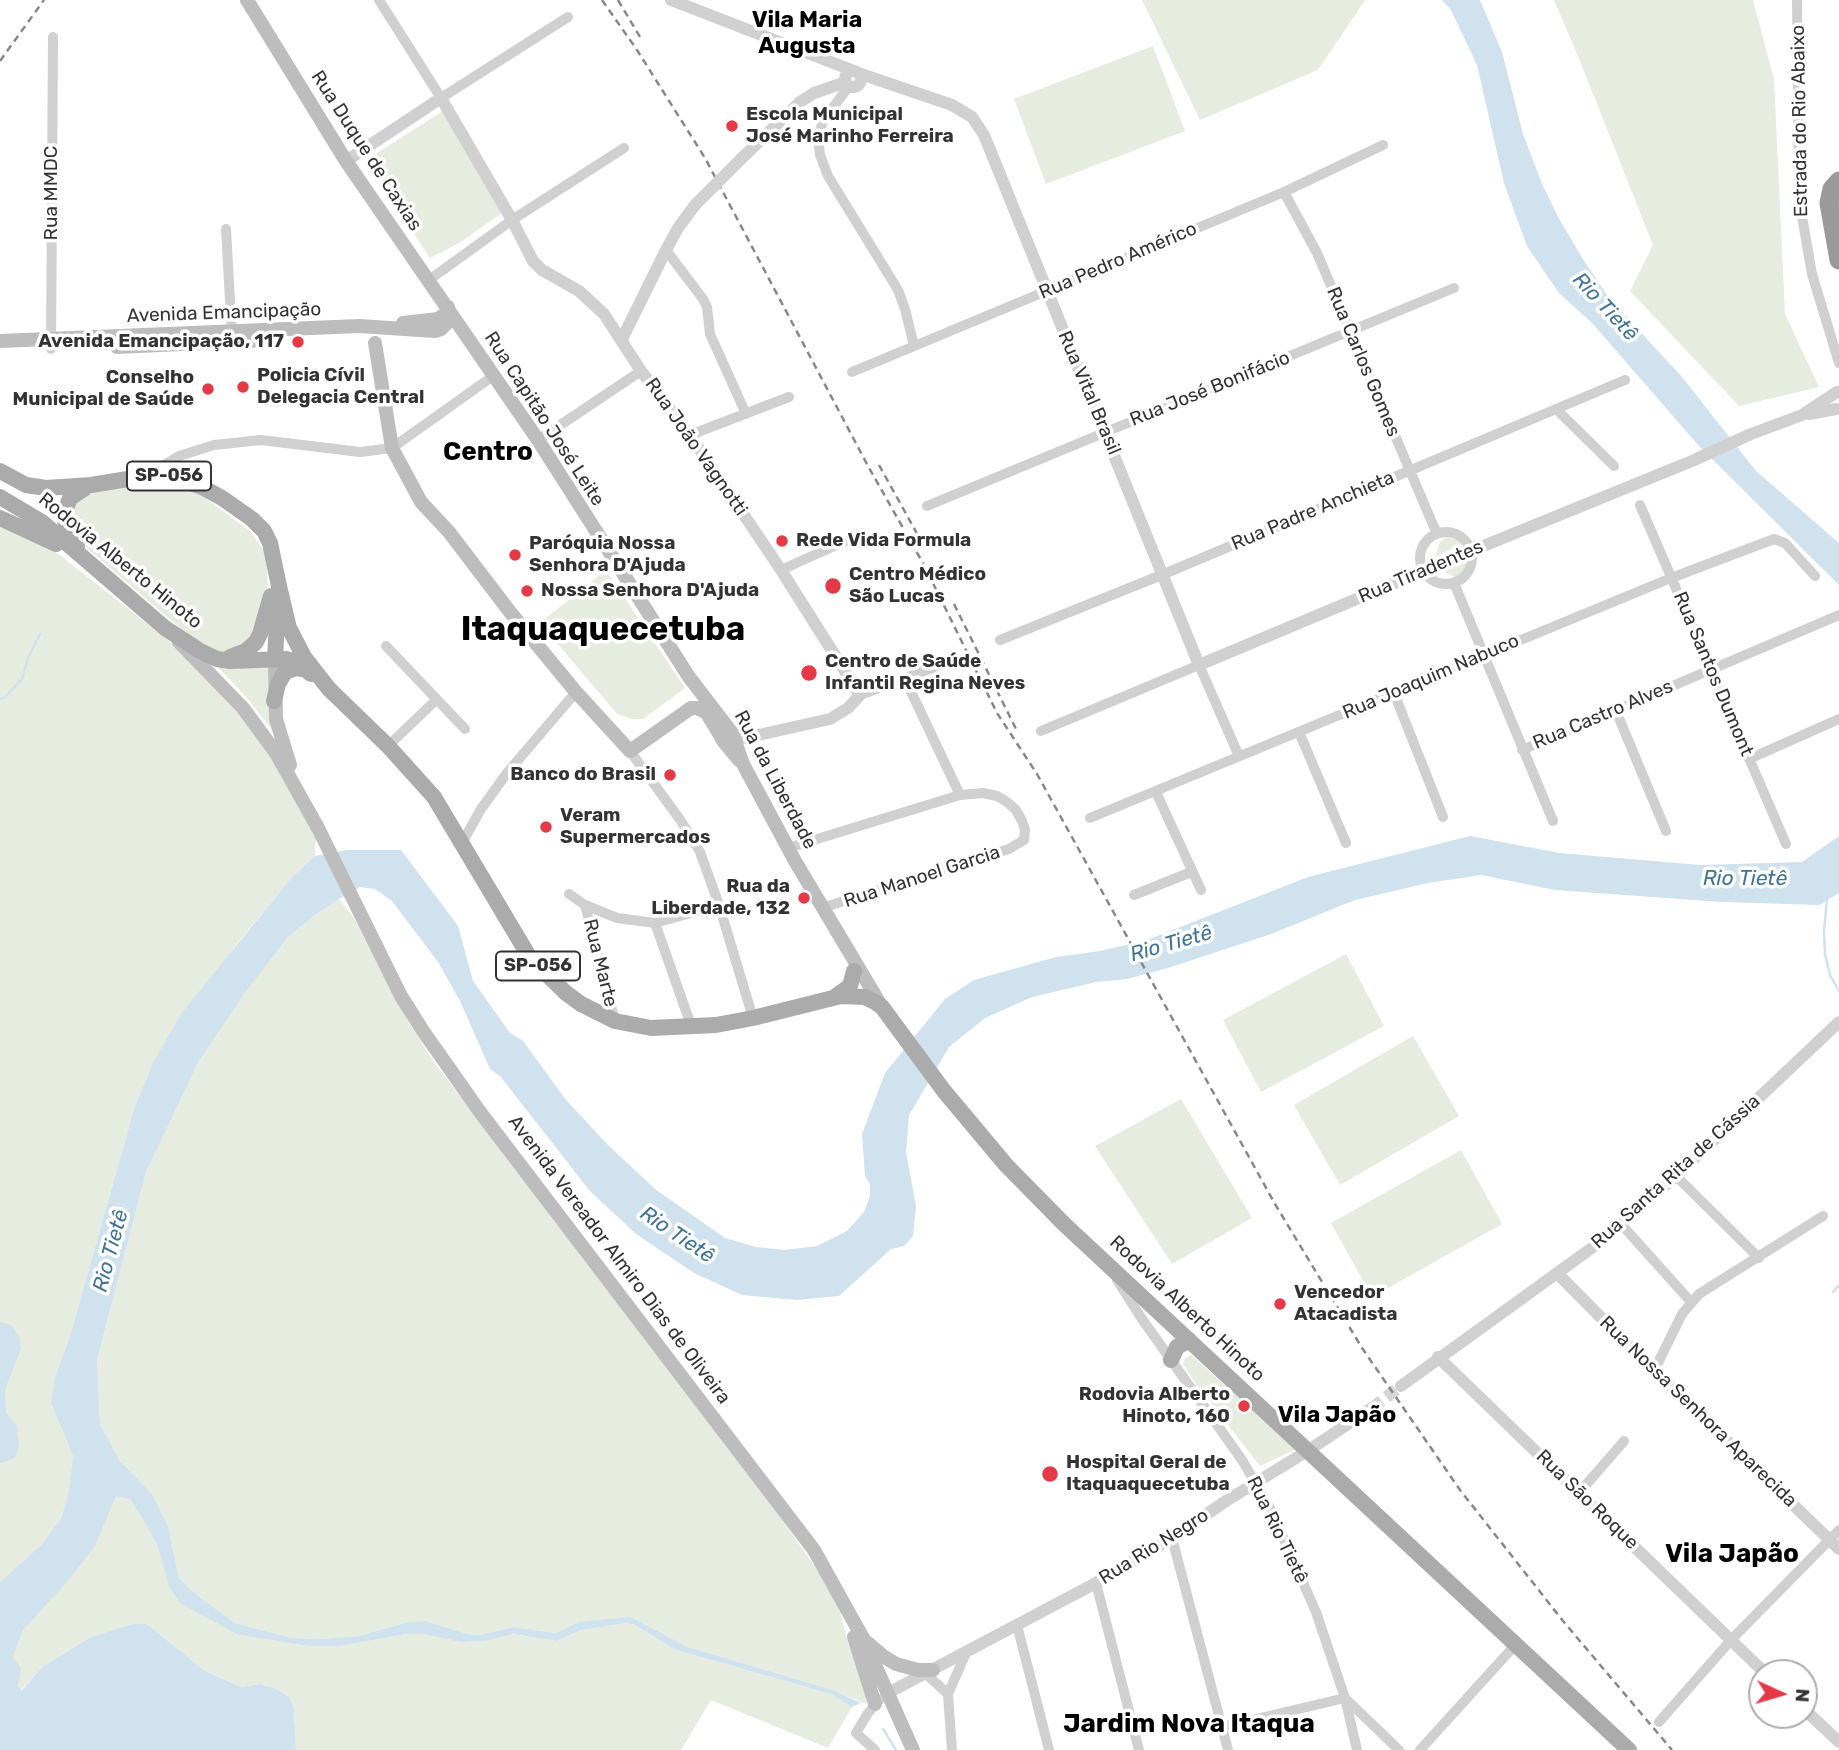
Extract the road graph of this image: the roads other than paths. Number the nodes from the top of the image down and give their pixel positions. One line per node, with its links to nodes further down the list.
1 (247, 0): 11 (main road, Rua Duque de Caxias)
2 (379, 0): 8 (street)
3 (671, 0): 7 (street, Rua Vital Brasil)
4 (1797, 0): 34 (street, Estrada do Rio Abaixo)
5 (568, 17): 8 (street)
6 (53, 37): 31 (street, Rua MMDC)
7 (852, 79): 16 (street, bridge); 20 (street, Rua Vital Brasil); 32 (street)
8 (440, 98): 11 (street); 14 (street, Rua João Vagnotti)
9 (1382, 145): 13 (street, Rua Pedro Américo)
10 (624, 148): 14 (street)
11 (346, 161): 18 (main road, Rua Duque de Caxias)
12 (1839, 181): 17 (highway)
13 (1284, 192): 20 (street, Rua Pedro Américo); 26 (street, Rua Carlos Gomes)
14 (512, 220): 18 (street); 28 (street, Rua João Vagnotti)
15 (226, 229): 27 (street)
16 (666, 250): 28 (street); 43 (street)
17 (1839, 260)
18 (429, 280): 21 (main road, Rua Duque de Caxias)
19 (1454, 288): 26 (street, Rua José Bonifácio)
20 (1046, 291): 32 (street, Rua Pedro Américo); 45 (street, Rua Vital Brasil)
21 (448, 307): 22 (main road); 23 (main road); 25 (main road, Rua Duque de Caxias)
22 (447, 323): 24 (main road, Avenida Emancipação); 25 (main road, Rua Capitão José Leite)
23 (376, 327): 24 (main road, Avenida Emancipação); 27 (main road, Avenida Emancipação)
24 (418, 331): 30 (main road)
25 (463, 331): 37 (main road, Rua Capitão José Leite)
26 (1351, 331): 45 (street, Rua José Bonifácio); 51 (street, Rua Carlos Gomes)
27 (232, 337): 30 (main road, Avenida Emancipação); 31 (main road, Avenida Emancipação)
28 (622, 339): 35 (street, Rua João Vagnotti)
29 (0, 341): 31 (main road, Avenida Emancipação)
30 (375, 343): 48 (main road)
31 (51, 345): 33 (main road, Avenida Emancipação)
32 (914, 346): 36 (street, Rua Pedro Américo)
33 (0, 349)
34 (1839, 363)
35 (641, 371): 46 (street, Rua João Vagnotti); 47 (street)
36 (852, 372)
37 (493, 376): 47 (main road, Rua Capitão José Leite); 48 (street)
38 (1625, 380): 41 (street, Rua Padre Anchieta)
39 (1838, 392): 42 (street); 44 (street, Rua Tiradentes)
40 (789, 397): 43 (street)
41 (1556, 410): 49 (street); 51 (street, Rua Padre Anchieta)
42 (1838, 410): 44 (street, Rua Tiradentes)
43 (746, 414): 46 (street)
44 (1802, 415): 61 (street, Rua Tiradentes)
45 (1106, 432): 56 (street, Rua José Bonifácio); 66 (street, Rua Vital Brasil)
46 (691, 435): 64 (street, Rua João Vagnotti)
47 (538, 440): 60 (main road, Rua Capitão José Leite)
48 (392, 448): 52 (street); 85 (main road)
49 (1614, 466)
50 (0, 471): 53 (main road, Rodovia Alberto Hinoto / SP-056)
51 (1408, 471): 59 (street, Rua Carlos Gomes); 66 (street, Rua Padre Anchieta)
52 (146, 476): 53 (main road, Rodovia Alberto Hinoto / SP-056); 62 (main road, Rodovia Alberto Hinoto / SP-056)
53 (91, 485): 63 (main road)
54 (0, 497): 63 (main road, Rodovia Alberto Hinoto / SP-056)
55 (1640, 505): 68 (street, Rua Santos Dumont)
56 (927, 506)
57 (0, 518): 63 (main road)
58 (863, 533): 64 (street)
59 (1437, 534): 61 (street); 65 (street)
60 (602, 544): 82 (main road, Rua da Liberdade)
61 (1471, 551): 65 (street, Rua Tiradentes); 69 (street)
62 (276, 562): 70 (main road, SP-056); 77 (main road)
63 (92, 565): 72 (main road, Rodovia Alberto Hinoto / SP-056)
64 (781, 570): 87 (street, Rua João Vagnotti)
65 (1424, 571): 69 (street); 79 (street, Rua Tiradentes)
66 (1164, 574): 73 (street, Rua Padre Anchieta); 79 (street, Rua Vital Brasil)
67 (1815, 576): 68 (street, Rua Joaquim Nabuco)
68 (1671, 578): 75 (street, Rua Joaquim Nabuco); 80 (street, Rua Santos Dumont)
69 (1454, 583): 75 (street)
70 (279, 586): 76 (main road); 84 (main road, Rodovia Alberto Hinoto / SP-056)
71 (1839, 615): 80 (street, Rua Castro Alves)
72 (165, 628): 77 (main road, Rodovia Alberto Hinoto / SP-056); 104 (main road, Avenida Vereador Almiro Dias de Oliveira)
73 (1000, 640)
74 (386, 646): 88 (street)
75 (1485, 654): 86 (street, Rua Joaquim Nabuco); 99 (street)
76 (275, 658): 77 (main road, Rodovia Alberto Hinoto / SP-056); 81 (main road, Rodovia Alberto Hinoto / SP-056); 89 (main road, Avenida Vereador Almiro Dias de Oliveira)
77 (217, 659)
78 (951, 661): 83 (street)
79 (1199, 666): 95 (street, Rua Tiradentes); 101 (street, Rua Vital Brasil)
80 (1710, 669): 91 (street, Rua Castro Alves); 102 (street, Rua Santos Dumont)
81 (306, 670): 84 (main road, Rodovia Alberto Hinoto / SP-056); 89 (main road)
82 (689, 677): 90 (main road); 97 (main road, Rua da Liberdade)
83 (905, 679): 87 (street); 106 (street)
84 (329, 689): 98 (main road, Rodovia Alberto Hinoto / SP-056)
85 (576, 692): 100 (main road); 111 (street)
86 (1394, 693): 96 (street, Rua Joaquim Nabuco); 107 (street)
87 (860, 695): 97 (street)
88 (436, 700): 94 (street); 98 (street)
89 (274, 701): 104 (main road, Avenida Vereador Almiro Dias de Oliveira)
90 (691, 708): 92 (main road); 100 (main road)
91 (1616, 711): 99 (street, Rua Castro Alves); 110 (street)
92 (710, 718): 97 (main road); 103 (main road)
93 (1839, 719): 102 (street)
94 (465, 729)
95 (1041, 731)
96 (1299, 732): 101 (street, Rua Joaquim Nabuco); 112 (street)
97 (736, 740): 103 (main road, Rua da Liberdade)
98 (388, 746): 111 (main road, Rodovia Alberto Hinoto / SP-056)
99 (1522, 750): 109 (street)
100 (630, 751): 120 (street)
101 (1239, 756): 105 (street, Rua Joaquim Nabuco)
102 (1749, 759): 113 (street, Rua Santos Dumont)
103 (743, 764): 114 (main road, Rua da Liberdade)
104 (298, 790): 154 (main road, Avenida Vereador Almiro Dias de Oliveira)
105 (1156, 792): 108 (street, Rua Joaquim Nabuco); 115 (street)
106 (960, 795): 114 (street); 121 (street, Rua Manoel Garcia)
107 (1443, 817)
108 (1090, 818)
109 (1553, 821)
110 (1666, 831)
111 (462, 843): 129 (main road, Rodovia Alberto Hinoto / SP-056)
112 (1346, 843)
113 (1786, 844)
114 (788, 848): 121 (main road, Rua da Liberdade)
115 (1191, 872): 116 (street); 118 (street)
116 (1201, 890)
117 (569, 894): 119 (street)
118 (1134, 895)
119 (585, 905): 122 (street); 129 (street, Rua Marte)
120 (719, 905): 122 (street); 128 (street)
121 (822, 908): 123 (main road, Rua da Liberdade)
122 (655, 923): 132 (street)
123 (837, 934): 124 (main road, Rua da Liberdade); 127 (main road, Rua da Liberdade)
124 (854, 971): 125 (main road); 126 (main road, Rua da Liberdade)
125 (834, 997): 126 (main road, Rodovia Alberto Hinoto / SP-056); 128 (main road, Rodovia Alberto Hinoto / SP-056)
126 (865, 997): 127 (main road, Rodovia Alberto Hinoto); 131 (main road, Rodovia Alberto Hinoto)
127 (882, 1007): 131 (main road, Rodovia Alberto Hinoto)
128 (753, 1018): 132 (main road, Rodovia Alberto Hinoto / SP-056)
129 (615, 1021): 132 (main road, Rodovia Alberto Hinoto / SP-056)
130 (1839, 1022): 133 (street, Rua Santa Rita de Cássia)
131 (894, 1025): 137 (main road, Rodovia Alberto Hinoto)
132 (692, 1027)
133 (1676, 1176): 135 (street, Rua Santa Rita de Cássia); 136 (street)
134 (1823, 1216): 136 (street)
135 (1621, 1224): 138 (street, Rua Santa Rita de Cássia); 139 (street)
136 (1759, 1258): 139 (street)
137 (1106, 1261): 140 (main road, Rodovia Alberto Hinoto); 142 (street, Rua Rio Tietê)
138 (1557, 1273): 141 (street, Rua Santa Rita de Cássia); 143 (street, Rua Nossa Senhora Aparecida)
139 (1691, 1302): 143 (street)
140 (1189, 1340): 142 (main road); 147 (main road, Rodovia Alberto Hinoto)
141 (1438, 1357): 144 (street, Rua Santa Rita de Cássia); 149 (street, Rua São Roque)
142 (1171, 1360): 148 (street, Rua Rio Tietê)
143 (1654, 1371): 152 (street, Rua Nossa Senhora Aparecida)
144 (1401, 1385)
145 (1371, 1408): 147 (street, Rua Rio Negro)
146 (1625, 1441): 149 (street)
147 (1309, 1450): 148 (street, Rua Rio Negro); 158 (main road, Rodovia Alberto Hinoto)
148 (1255, 1482): 151 (street, Rua Rio Negro); 164 (street, Rua Rio Tietê)
149 (1579, 1493): 157 (street, Rua São Roque)
150 (1839, 1530): 152 (street)
151 (1172, 1538): 153 (street, Rua Rio Negro); 168 (street)
152 (1834, 1544): 157 (street)
153 (1096, 1583): 155 (street, Rua Rio Negro); 174 (street)
154 (841, 1595): 156 (main road, Avenida Vereador Almiro Dias de Oliveira); 165 (main road)
155 (1017, 1625): 159 (street, Rua Rio Negro); 173 (street)
156 (864, 1640): 161 (main road); 162 (main road, Avenida Vereador Almiro Dias de Oliveira)
157 (1731, 1640): 160 (street, Rua São Roque); 166 (street)
158 (1516, 1644): 178 (street); 179 (main road, Rodovia Alberto Hinoto)
159 (966, 1653): 161 (street, Rua Rio Negro); 163 (street)
160 (1751, 1659)
161 (930, 1672): 162 (street, Rua Rio Negro); 163 (street)
162 (888, 1693): 165 (street); 171 (main road, Avenida Vereador Almiro Dias de Oliveira)
163 (948, 1694): 172 (street)
164 (1345, 1698): 168 (street); 176 (street, Rua Rio Tietê); 177 (street)
165 (875, 1704): 170 (street)
166 (1659, 1722)
167 (1818, 1722): 169 (street)
168 (1222, 1727): 175 (street)
169 (1839, 1742)
170 (875, 1750)
171 (913, 1750)
172 (952, 1750)
173 (1049, 1750)
174 (1139, 1750)
175 (1228, 1750)
176 (1357, 1750)
177 (1399, 1750)
178 (1420, 1750)
179 (1629, 1750)

